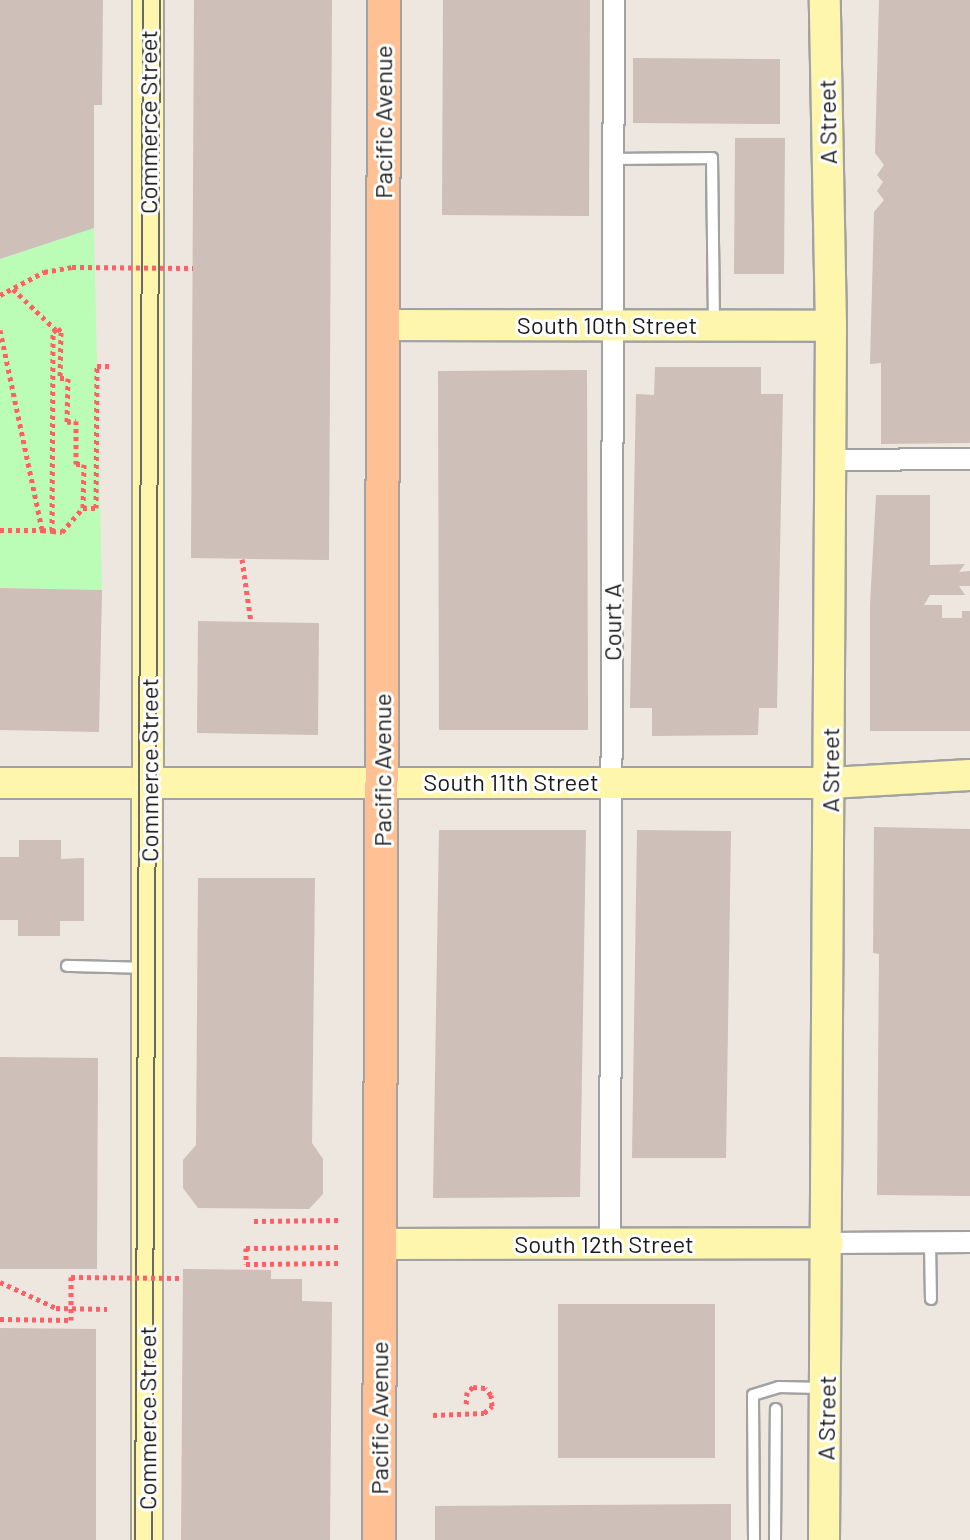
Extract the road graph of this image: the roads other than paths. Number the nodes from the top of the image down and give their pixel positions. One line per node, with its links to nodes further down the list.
1 (148, 0): 13 (street, Commerce Street)
2 (384, 0): 6 (main road, Pacific Avenue)
3 (614, 0): 5 (street, Court A)
4 (825, 0): 9 (street, A Street)
5 (614, 159): 7 (street, Court A); 8 (lane)
6 (383, 325): 7 (street, South 10th Street); 14 (main road, Pacific Avenue)
7 (613, 325): 8 (street, South 10th Street); 16 (street, Court A)
8 (714, 325): 9 (street, South 10th Street)
9 (831, 326): 11 (street, A Street)
10 (970, 459): 11 (street)
11 (830, 460): 17 (street, A Street)
12 (970, 775): 17 (street, South 11th Street)
13 (149, 781): 14 (street, South 11th Street); 15 (street, South 11th Street); 19 (street, Commerce Street)
14 (381, 782): 16 (street, South 11th Street); 23 (main road, Pacific Avenue)
15 (0, 783)
16 (611, 783): 17 (street, South 11th Street); 24 (street, Court A)
17 (830, 783): 21 (street, A Street)
18 (67, 966): 19 (lane)
19 (149, 968): 28 (street, Commerce Street)
20 (970, 1242): 22 (street)
21 (828, 1243): 22 (street); 24 (street, South 12th Street); 26 (street, A Street)
22 (930, 1243): 25 (lane)
23 (380, 1244): 24 (street, South 12th Street); 29 (main road, Pacific Avenue)
24 (610, 1244)
25 (931, 1299)
26 (826, 1388): 30 (lane); 32 (street, A Street)
27 (776, 1409): 31 (lane)
28 (147, 1540)
29 (379, 1540)
30 (754, 1540)
31 (775, 1540)
32 (824, 1540)

